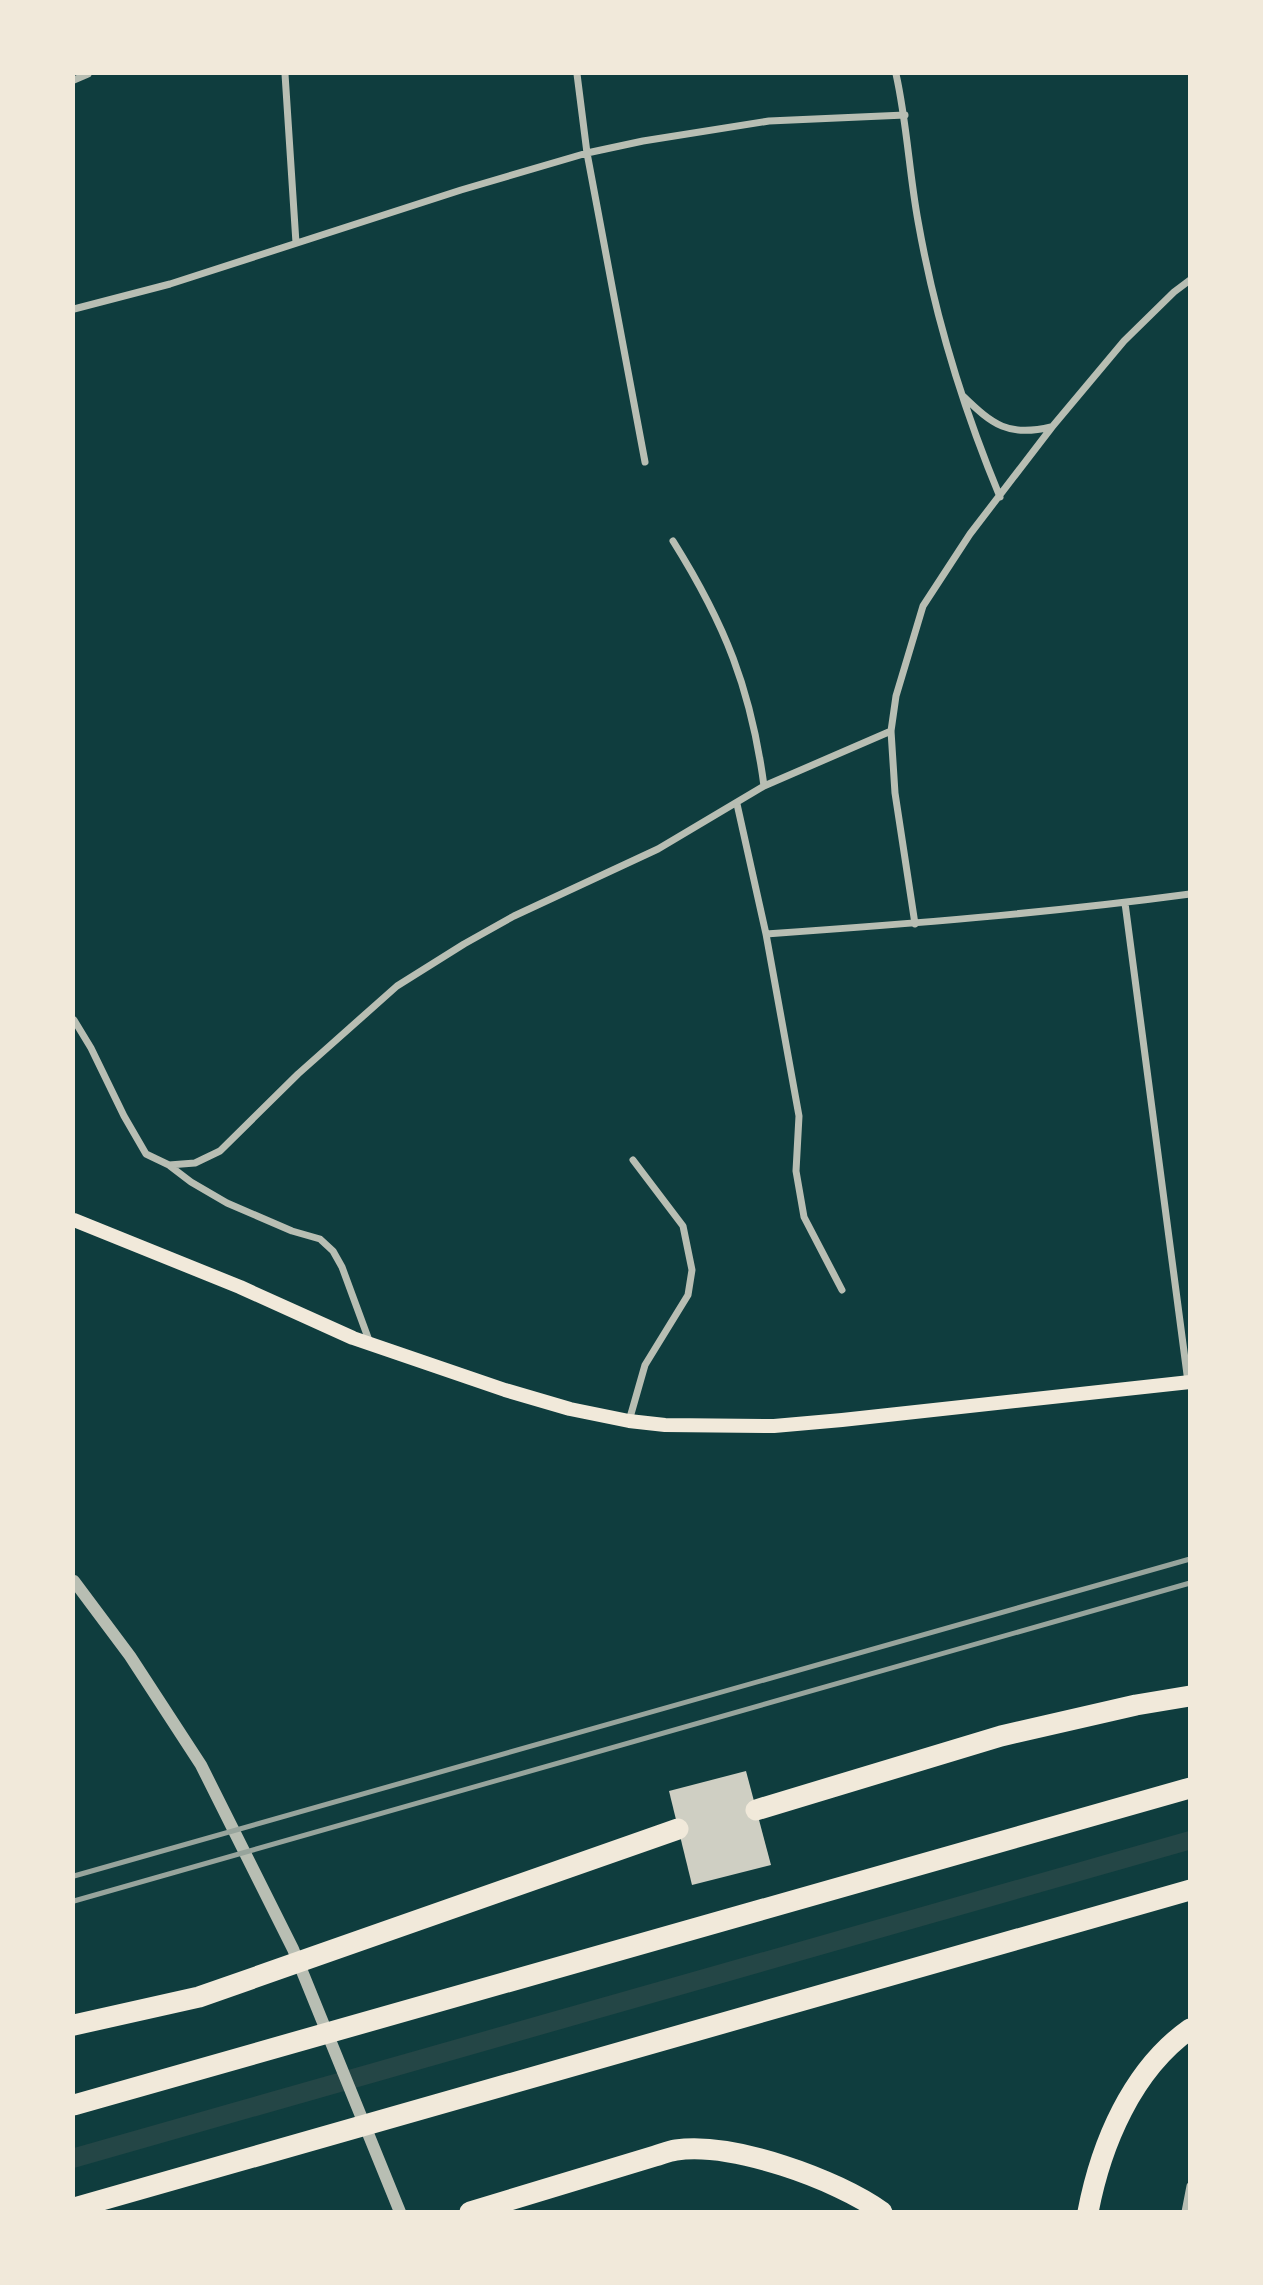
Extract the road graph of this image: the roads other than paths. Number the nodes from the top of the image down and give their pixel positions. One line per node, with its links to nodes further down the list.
1 (88, 74): 5 (street)
2 (285, 74): 8 (street)
3 (577, 74): 7 (street)
4 (896, 74): 6 (street)
5 (74, 80)
6 (905, 115): 7 (street); 11 (street)
7 (587, 153): 8 (street); 13 (street)
8 (296, 243): 10 (street)
9 (1189, 280): 12 (street)
10 (74, 309)
11 (962, 394): 12 (street); 14 (street)
12 (1052, 427): 14 (street)
13 (645, 462)
14 (999, 497): 16 (street)
15 (673, 541): 17 (street)
16 (891, 731): 17 (street); 21 (street)
17 (764, 786): 18 (street)
18 (737, 804): 22 (street); 25 (street)
19 (1189, 894): 20 (street)
20 (1125, 903): 21 (street); 29 (street)
21 (915, 924): 22 (street)
22 (766, 934): 27 (street)
23 (74, 1020): 25 (street)
24 (633, 1160): 30 (street)
25 (170, 1166): 28 (street)
26 (74, 1220): 28 (main road)
27 (842, 1290)
28 (370, 1343): 30 (main road)
29 (1189, 1382): 30 (main road)
30 (629, 1421)
31 (74, 1581): 42 (street)
32 (1189, 1696): 34 (highway)
33 (1189, 1788): 39 (highway)
34 (756, 1810)
35 (678, 1829): 37 (highway)
36 (1189, 1889): 41 (highway)
37 (74, 2025)
38 (1189, 2029): 45 (highway)
39 (74, 2105)
40 (1189, 2186): 46 (street)
41 (74, 2208)
42 (400, 2211)
43 (470, 2211): 44 (highway)
44 (882, 2211)
45 (1088, 2211)
46 (1185, 2211)

